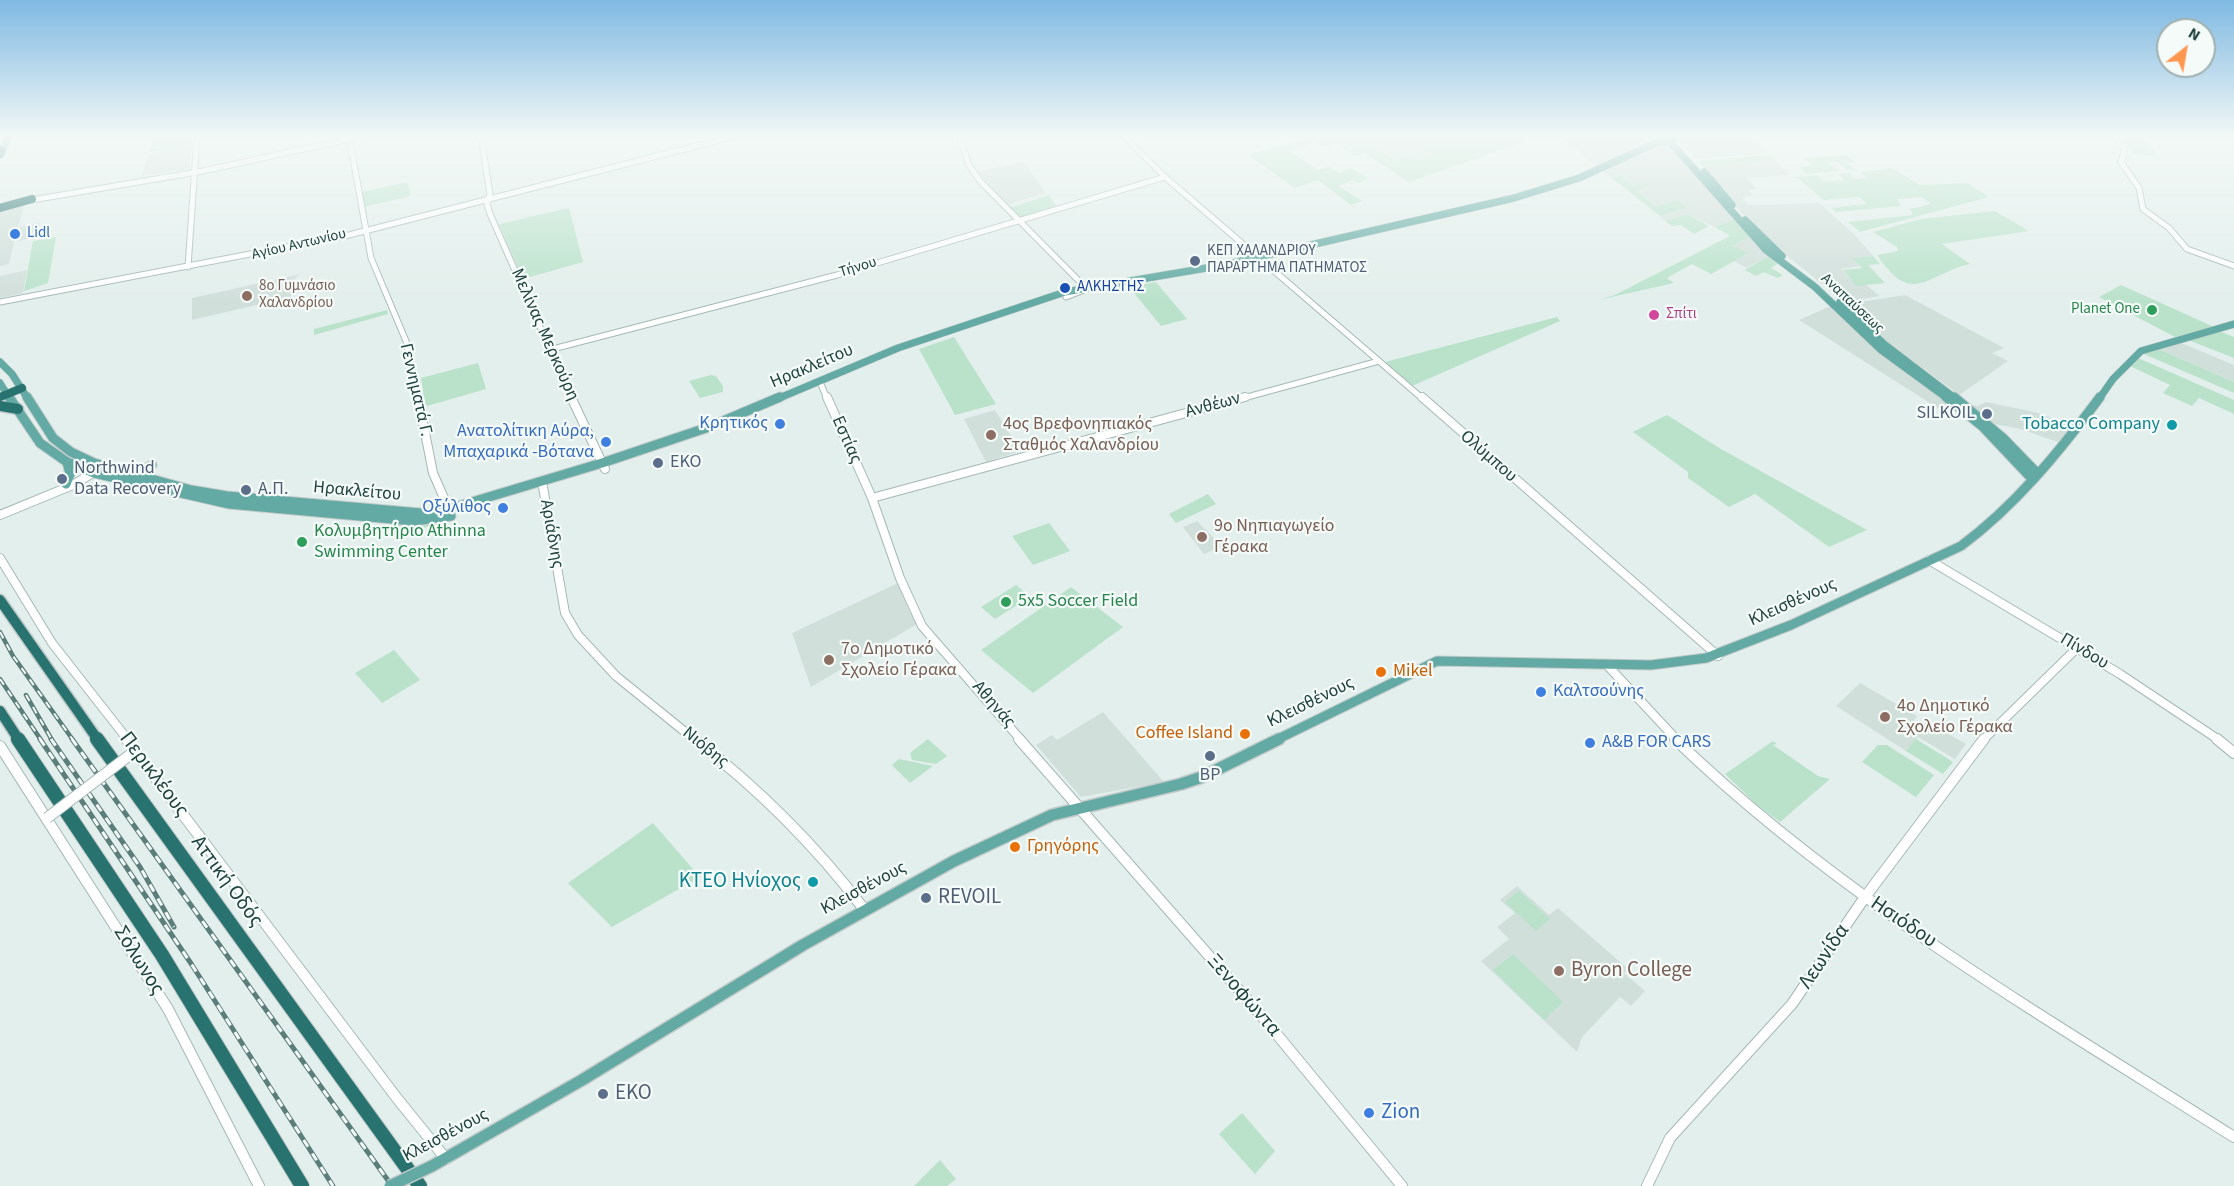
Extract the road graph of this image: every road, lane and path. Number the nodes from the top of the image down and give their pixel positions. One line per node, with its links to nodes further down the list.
1 (72, 191): 14 (street)
2 (194, 191): 19 (street)
3 (357, 191): 16 (street, Γεννηματά Γ.)
4 (489, 191): 13 (street, Μελίνας Μερκούρη)
5 (521, 191): 13 (street, Αγίου Αντωνίου)
6 (991, 191): 15 (street)
7 (1116, 191): 15 (street, Τήνου)
8 (1182, 191): 17 (street, Ολύμπου)
9 (1554, 191): 17 (main road, Ηρακλείτου)
10 (1715, 191): 37 (main road, Αναπαύσεως)
11 (2140, 191): 18 (street)
12 (32, 199): 14 (highway)
13 (488, 200): 16 (street, Αγίου Αντωνίου); 24 (street, Μελίνας Μερκούρη)
14 (0, 209)
15 (1017, 220): 20 (street); 24 (street, Τήνου)
16 (365, 230): 19 (street, Αγίου Αντωνίου); 42 (street, Γεννηματά Γ.)
17 (1262, 258): 20 (main road, Ηρακλείτου); 21 (main road, Ηρακλείτου); 25 (street, Ολύμπου)
18 (2234, 266)
19 (188, 267): 22 (street, Αγίου Αντωνίου)
20 (1085, 288): 21 (street); 27 (main road, Ηρακλείτου)
21 (1066, 297): 27 (main road, Ηρακλείτου)
22 (0, 302)
23 (2234, 324): 37 (main road, Κλεισθένους)
24 (549, 350): 34 (street, Μελίνας Μερκούρη)
25 (1379, 361): 41 (street, Ανθέων); 49 (street, Ολύμπου)
26 (0, 362): 28 (main road, Ηρακλείτου)
27 (821, 384): 34 (main road, Ηρακλείτου); 41 (street, Εστίας)
28 (21, 387): 29 (highway); 35 (main road, Ηρακλείτου)
29 (3, 392): 31 (main road, Ηρακλείτου)
30 (0, 406): 31 (highway)
31 (18, 409): 32 (main road, Ηρακλείτου)
32 (67, 462): 35 (main road, Ηρακλείτου); 38 (main road)
33 (152, 465): 36 (main road)
34 (604, 466): 39 (main road, Ηρακλείτου); 42 (main road, Ηρακλείτου)
35 (96, 469): 36 (main road, Ηρακλείτου); 38 (street); 40 (street); 42 (main road, Ηρακλείτου)
36 (136, 474): 42 (main road, Ηρακλείτου)
37 (2036, 477): 45 (main road, Κλεισθένους)
38 (66, 484): 40 (street)
39 (543, 487): 42 (main road, Ηρακλείτου); 46 (street, Αριάδνης)
40 (55, 492): 43 (street)
41 (872, 498): 55 (street, Αθηνάς)
42 (450, 513)
43 (0, 515)
44 (0, 558): 53 (street, Περικλέους)
45 (1929, 560): 48 (street, Πίνδου); 49 (main road, Κλεισθένους)
46 (560, 582): 58 (street, Νιόβης)
47 (0, 600): 64 (highway, Αττική Οδός)
48 (2077, 648): 54 (street, Πίνδου); 57 (street, Λεωνίδα)
49 (1718, 656): 50 (main road, Κλεισθένους)
50 (1608, 665): 55 (main road, Κλεισθένους); 57 (street, Ησιόδου)
51 (0, 711): 62 (highway)
52 (0, 746): 56 (street, Σόλωνος)
53 (135, 751): 56 (street, bridge); 60 (street, Περικλέους)
54 (2234, 753)
55 (1080, 808): 58 (main road, Κλεισθένους); 65 (street, Ξενοφώντα)
56 (47, 818): 61 (street, Σόλωνος)
57 (1865, 897): 59 (street, Ησιόδου); 66 (street, Λεωνίδα)
58 (864, 909): 60 (main road, Κλεισθένους)
59 (2234, 1137)
60 (446, 1159): 63 (main road, Κλεισθένους, bridge)
61 (259, 1186)
62 (302, 1186)
63 (390, 1186)
64 (420, 1186)
65 (1402, 1186)
66 (1647, 1186)

